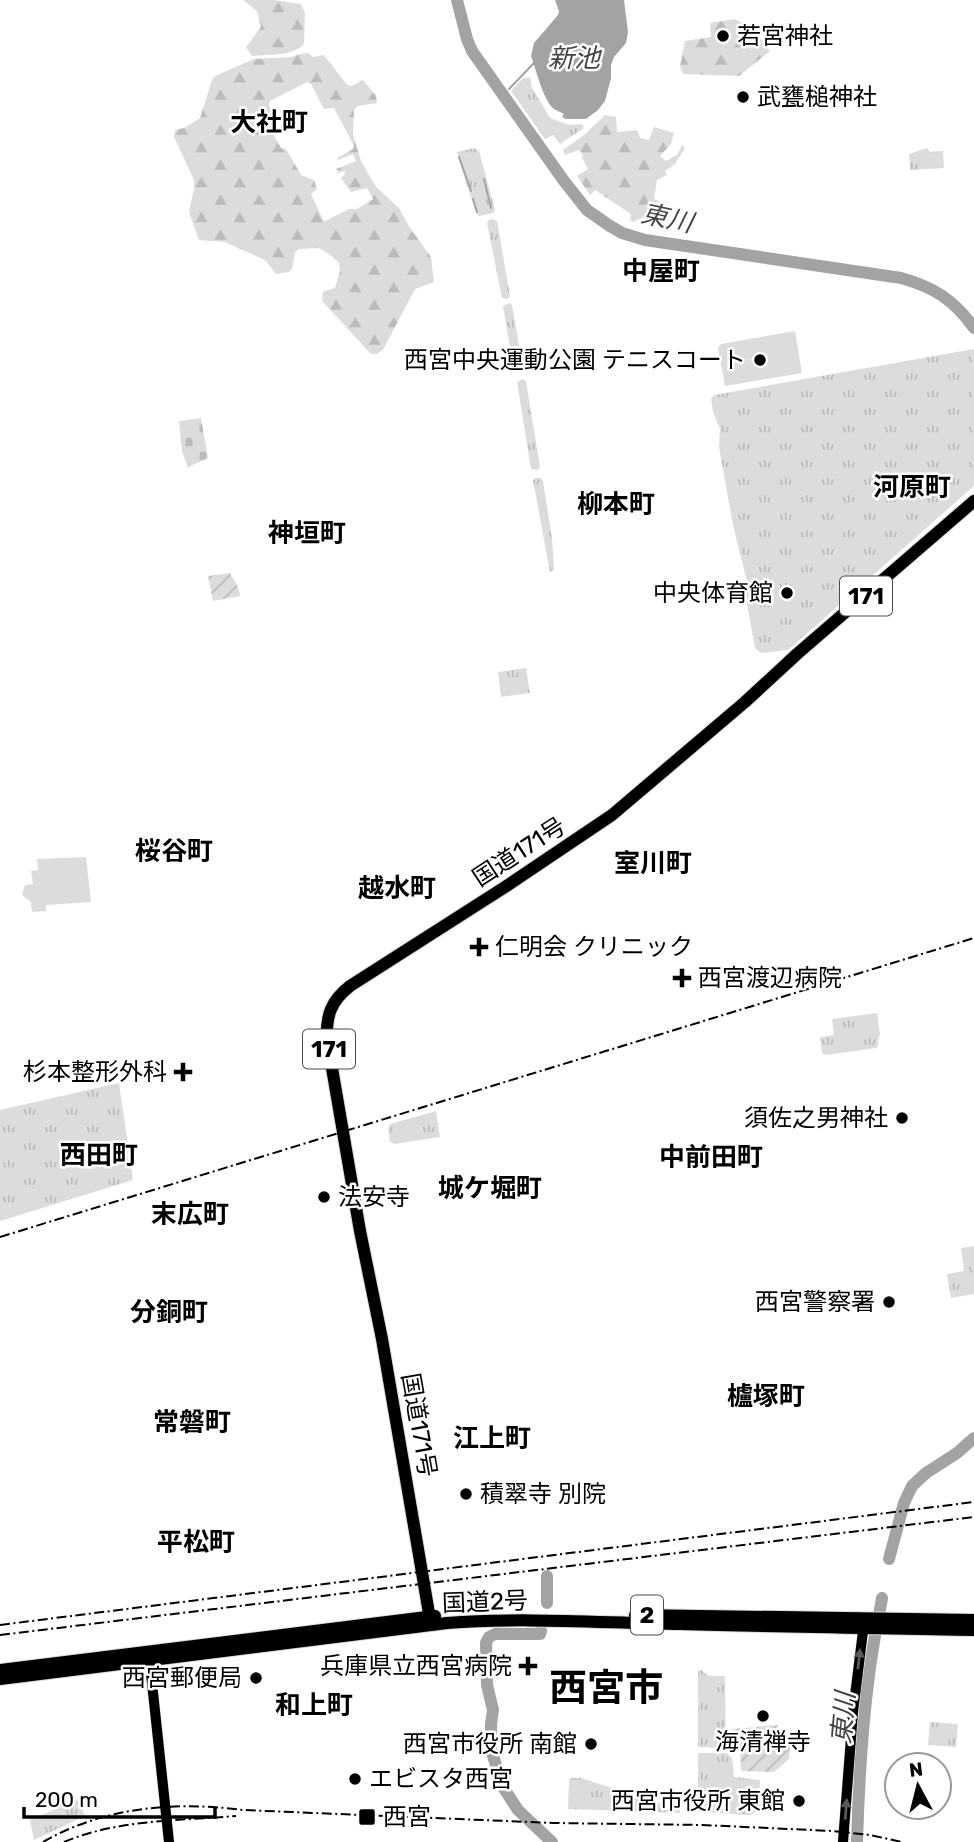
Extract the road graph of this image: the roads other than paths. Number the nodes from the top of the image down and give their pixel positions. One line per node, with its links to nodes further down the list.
1 (974, 501): 3 (highway, 国道171号 / 171)
2 (974, 1620): 4 (highway, 国道2号 / 2)
3 (430, 1621): 4 (highway, 国道2号 / 2); 6 (highway, 国道2号 / 2)
4 (873, 1623): 5 (highway, 国道2号 / 2); 10 (main road, one-way to 4)
5 (974, 1630)
6 (149, 1656): 7 (highway, 国道2号 / 2); 8 (highway, 国道2号 / 2); 9 (main road)
7 (0, 1670)
8 (0, 1679)
9 (169, 1842)
10 (843, 1842)

